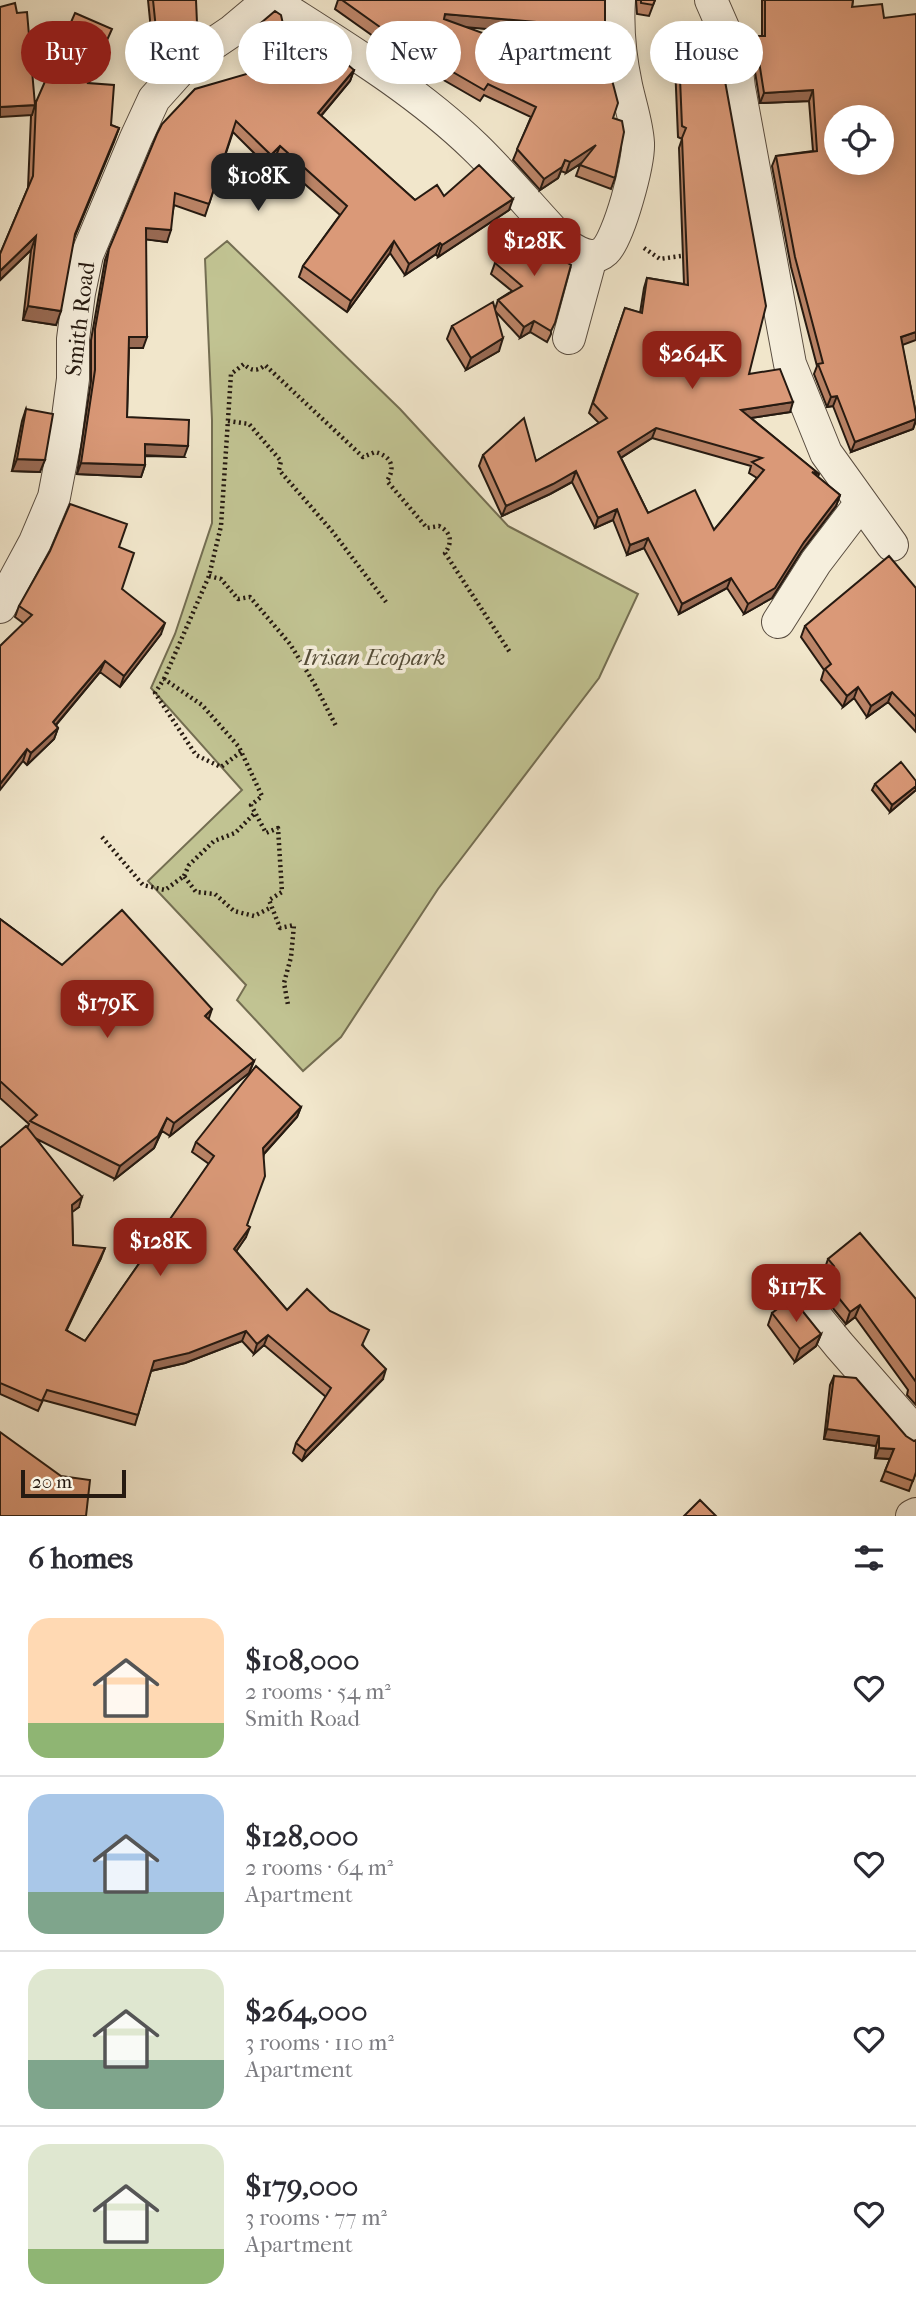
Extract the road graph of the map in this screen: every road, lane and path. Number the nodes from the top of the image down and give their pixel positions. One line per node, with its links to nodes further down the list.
1 (270, 0): 6 (street); 13 (street, Smith Road)
2 (619, 0): 4 (street)
3 (711, 0): 9 (street)
4 (616, 228): 5 (path); 6 (street)
5 (700, 252)
6 (591, 257): 7 (street)
7 (569, 338)
8 (228, 421): 11 (path); 12 (path); 15 (path)
9 (861, 503): 10 (street); 14 (street)
10 (892, 545)
11 (209, 576): 16 (path); 17 (path)
12 (386, 603)
13 (0, 607)
14 (778, 622)
15 (511, 654)
16 (163, 679): 18 (path); 18 (path)
17 (337, 726)
18 (241, 752): 19 (path)
19 (255, 813): 21 (path); 22 (path)
20 (102, 837): 21 (path)
21 (184, 876): 22 (path)
22 (272, 907): 23 (path)
23 (288, 1005)
24 (787, 1281): 25 (street)
25 (916, 1433)

